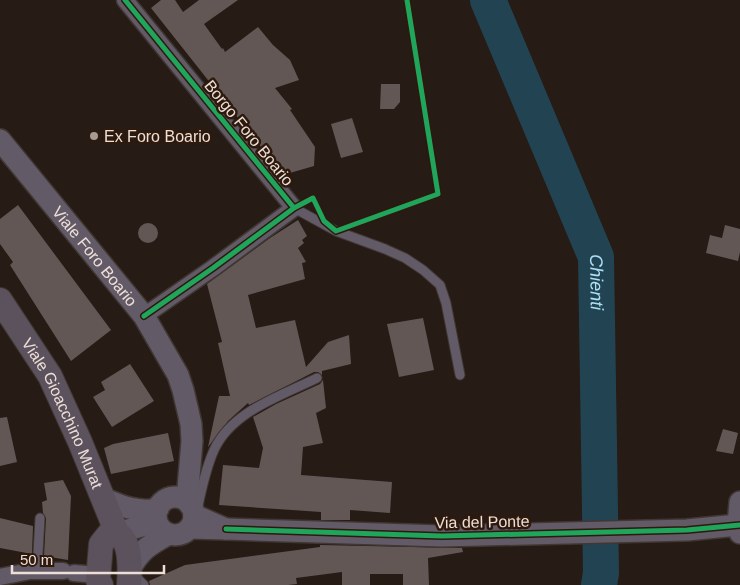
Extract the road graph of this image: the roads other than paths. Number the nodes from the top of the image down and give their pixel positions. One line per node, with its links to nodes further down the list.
1 (125, 0): 3 (street, Borgo Foro Boario)
2 (0, 140): 5 (street, Viale Foro Boario)
3 (294, 208): 5 (street, Borgo Foro Boario); 6 (lane)
4 (0, 300): 8 (main road, Viale Gioacchino Murat)
5 (144, 316): 10 (street, Viale Foro Boario)
6 (460, 375)
7 (317, 378): 10 (lane)
8 (103, 498): 10 (street, Via del Ponte); 13 (main road, Viale Gioacchino Murat)
9 (740, 502): 12 (street)
10 (178, 515): 12 (street, Via del Ponte); 13 (street, Via del Ponte); 18 (street)
11 (40, 518): 16 (lane)
12 (739, 528)
13 (117, 533): 17 (main road); 18 (main road, Viale Gioacchino Murat)
14 (0, 564): 15 (street)
15 (7, 575): 16 (street)
16 (38, 578): 17 (street)
17 (99, 582)
18 (132, 582)

